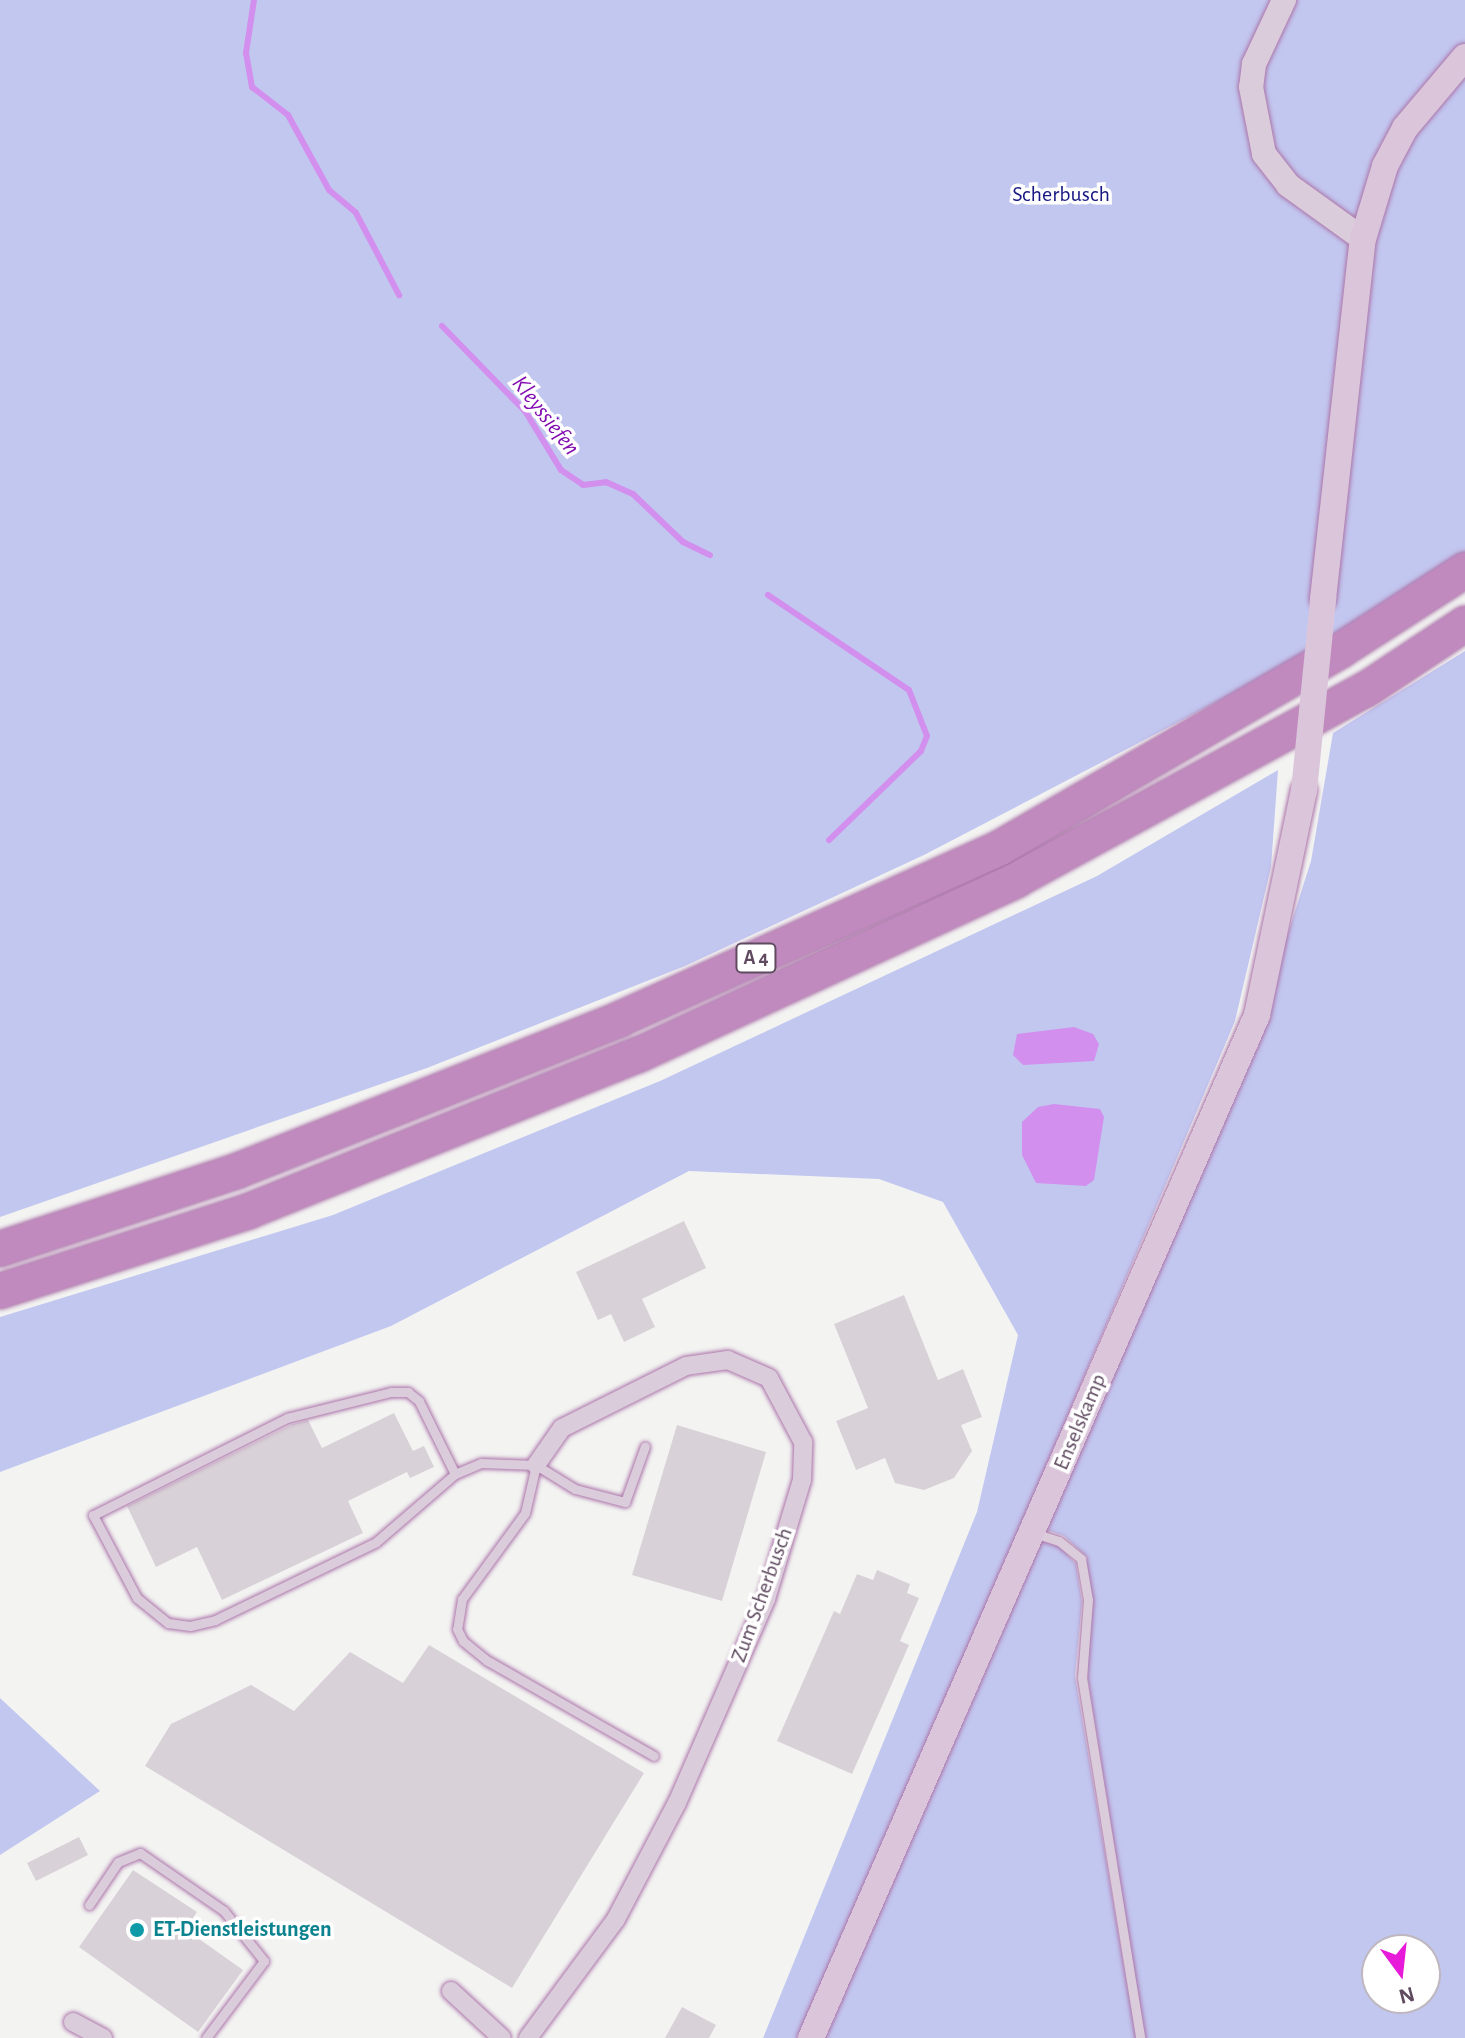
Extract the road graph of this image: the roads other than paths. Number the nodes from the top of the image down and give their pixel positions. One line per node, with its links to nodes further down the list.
1 (1284, 0): 3 (street)
2 (1465, 57): 3 (main road, Enselskamp)
3 (1363, 239): 11 (main road, Enselskamp, bridge)
4 (1465, 570): 6 (highway, A 4)
5 (1465, 624): 7 (highway, A 4)
6 (0, 1249)
7 (0, 1291)
8 (645, 1446): 9 (lane)
9 (536, 1465): 10 (lane); 12 (lane); 19 (street, Zum Scherbusch)
10 (455, 1474): 10 (lane)
11 (1034, 1533): 20 (main road, Enselskamp); 21 (lane)
12 (654, 1756)
13 (89, 1905): 17 (lane)
14 (451, 1991): 18 (street)
15 (73, 2022): 16 (street)
16 (103, 2038)
17 (206, 2038)
18 (502, 2038)
19 (528, 2038)
20 (811, 2038)
21 (1140, 2038)

